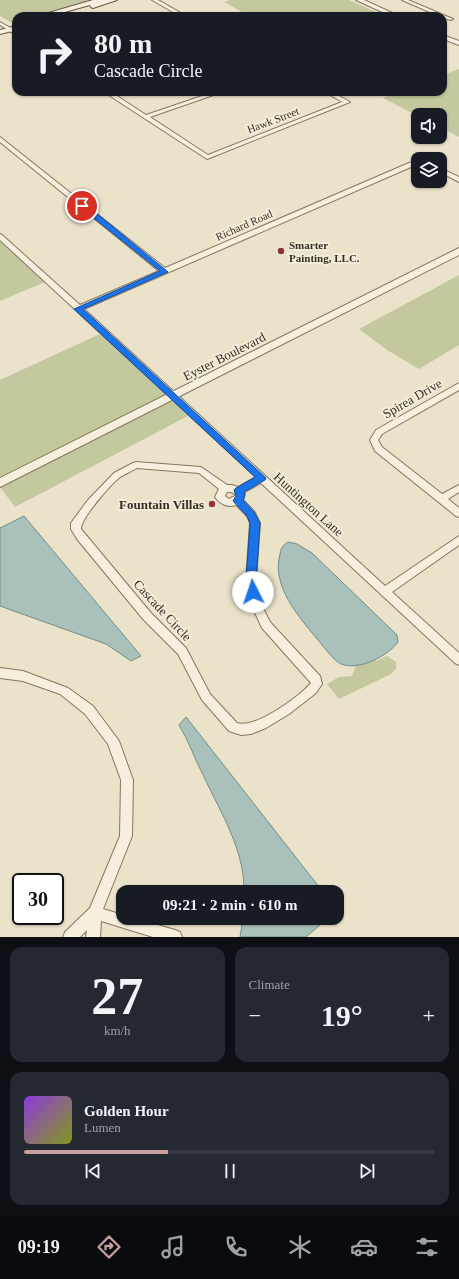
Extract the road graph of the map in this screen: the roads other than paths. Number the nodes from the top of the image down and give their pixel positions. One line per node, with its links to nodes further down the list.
1 (114, 0): 5 (main road)
2 (154, 0): 10 (street)
3 (360, 0): 11 (street)
4 (404, 0): 12 (street)
5 (100, 2): 6 (main road); 9 (main road)
6 (81, 5): 7 (main road); 8 (main road)
7 (56, 12)
8 (63, 12)
9 (70, 12)
10 (176, 12)
11 (387, 12)
12 (433, 12)
13 (447, 18): 14 (street)
14 (451, 20)
15 (447, 38): 16 (street)
16 (459, 43)
17 (114, 96): 20 (street)
18 (207, 96): 20 (street)
19 (336, 96): 20 (street, Hawk Street)
20 (146, 116)
21 (0, 139): 27 (street)
22 (411, 164): 27 (street, Richard Road)
23 (447, 174): 24 (street)
24 (459, 180)
25 (0, 236): 28 (street, Huntington Lane)
26 (459, 251): 30 (street, Eyster Boulevard)
27 (165, 272): 28 (street, Richard Road)
28 (78, 309): 30 (street, Huntington Lane)
29 (459, 386): 36 (street, Spirea Drive)
30 (173, 397): 31 (street, Huntington Lane); 32 (street, Eyster Boulevard)
31 (262, 478): 35 (street); 39 (street, Huntington Lane)
32 (0, 483)
33 (459, 488): 36 (street)
34 (225, 489): 35 (street); 35 (street); 35 (street, Cascade Circle)
35 (238, 496)
36 (441, 499): 37 (street, Spirea Drive)
37 (459, 513)
38 (459, 540): 39 (street)
39 (385, 591): 40 (street, Huntington Lane)
40 (459, 660)
41 (0, 673): 42 (street)
42 (95, 913): 43 (street); 44 (street); 45 (street)
43 (70, 937)
44 (93, 937)
45 (175, 937)

